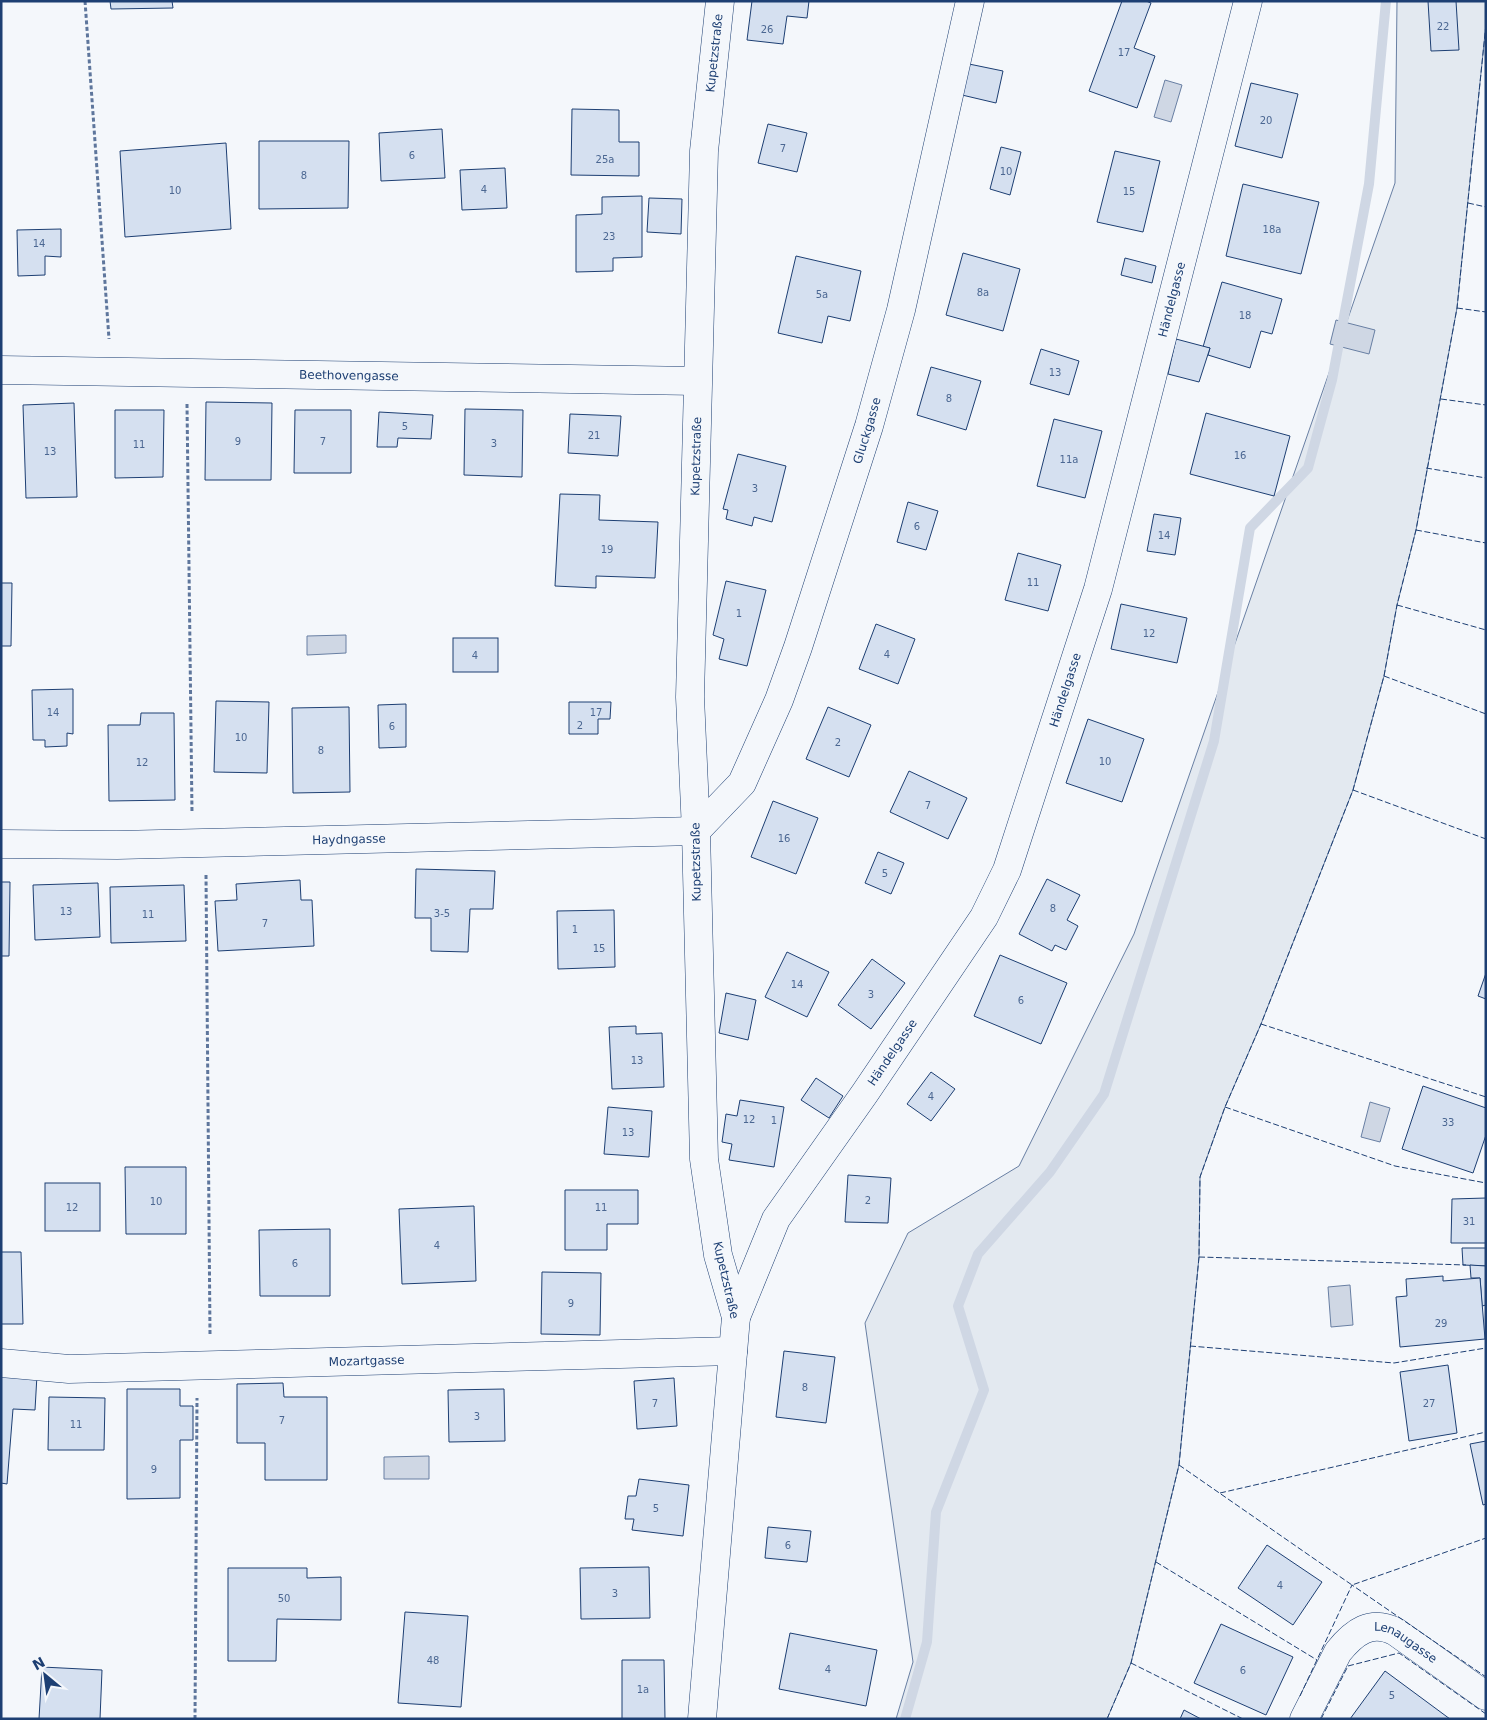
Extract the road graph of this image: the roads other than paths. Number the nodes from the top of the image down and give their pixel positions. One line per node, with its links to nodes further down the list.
1 (720, 1): 5 (street, Kupetzstraße)
2 (970, 1): 6 (street, Gluckgasse)
3 (1248, 1): 8 (street, Händelgasse)
4 (1, 370): 5 (street, Beethovengasse)
5 (697, 382): 6 (street, Kupetzstraße)
6 (696, 831): 7 (street, Haydngasse); 8 (street, Kupetzstraße)
7 (1, 844)
8 (736, 1317): 9 (street, Kupetzstraße)
9 (733, 1351): 10 (street, Mozartgasse); 12 (street, Kupetzstraße)
10 (1, 1363)
11 (1486, 1696): 13 (street, Lenaugasse)
12 (702, 1719)
13 (1304, 1719)

